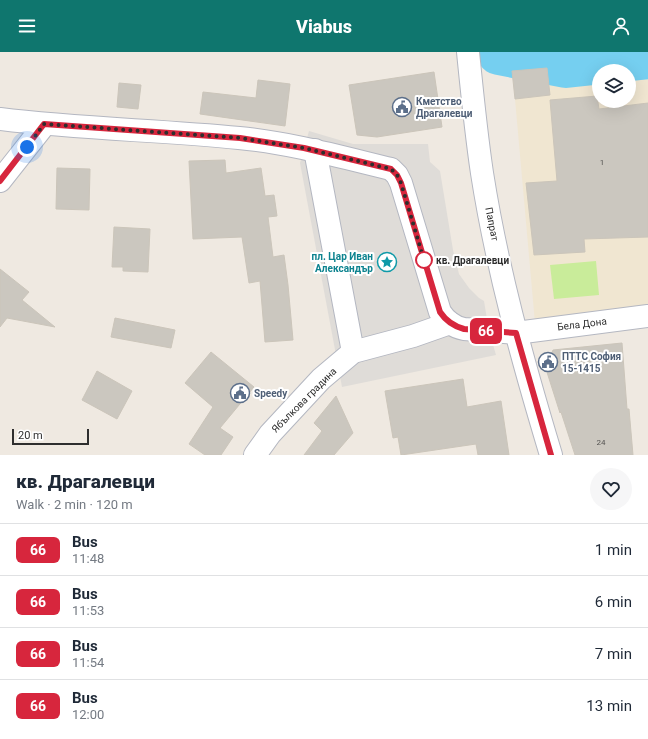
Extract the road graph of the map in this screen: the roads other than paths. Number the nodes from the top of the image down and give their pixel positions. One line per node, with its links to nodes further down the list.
1 (468, 52): 8 (street, Папрат)
2 (0, 119): 3 (street)
3 (44, 124): 4 (street); 5 (street)
4 (315, 150): 7 (street); 9 (street)
5 (0, 181)
6 (648, 316): 8 (street, Бела Дона)
7 (450, 323): 8 (street, Бела Дона); 9 (street, Ябълкова градина)
8 (516, 333): 11 (street, Папрат)
9 (353, 352): 10 (street, Ябълкова градина)
10 (255, 455)
11 (551, 455)

